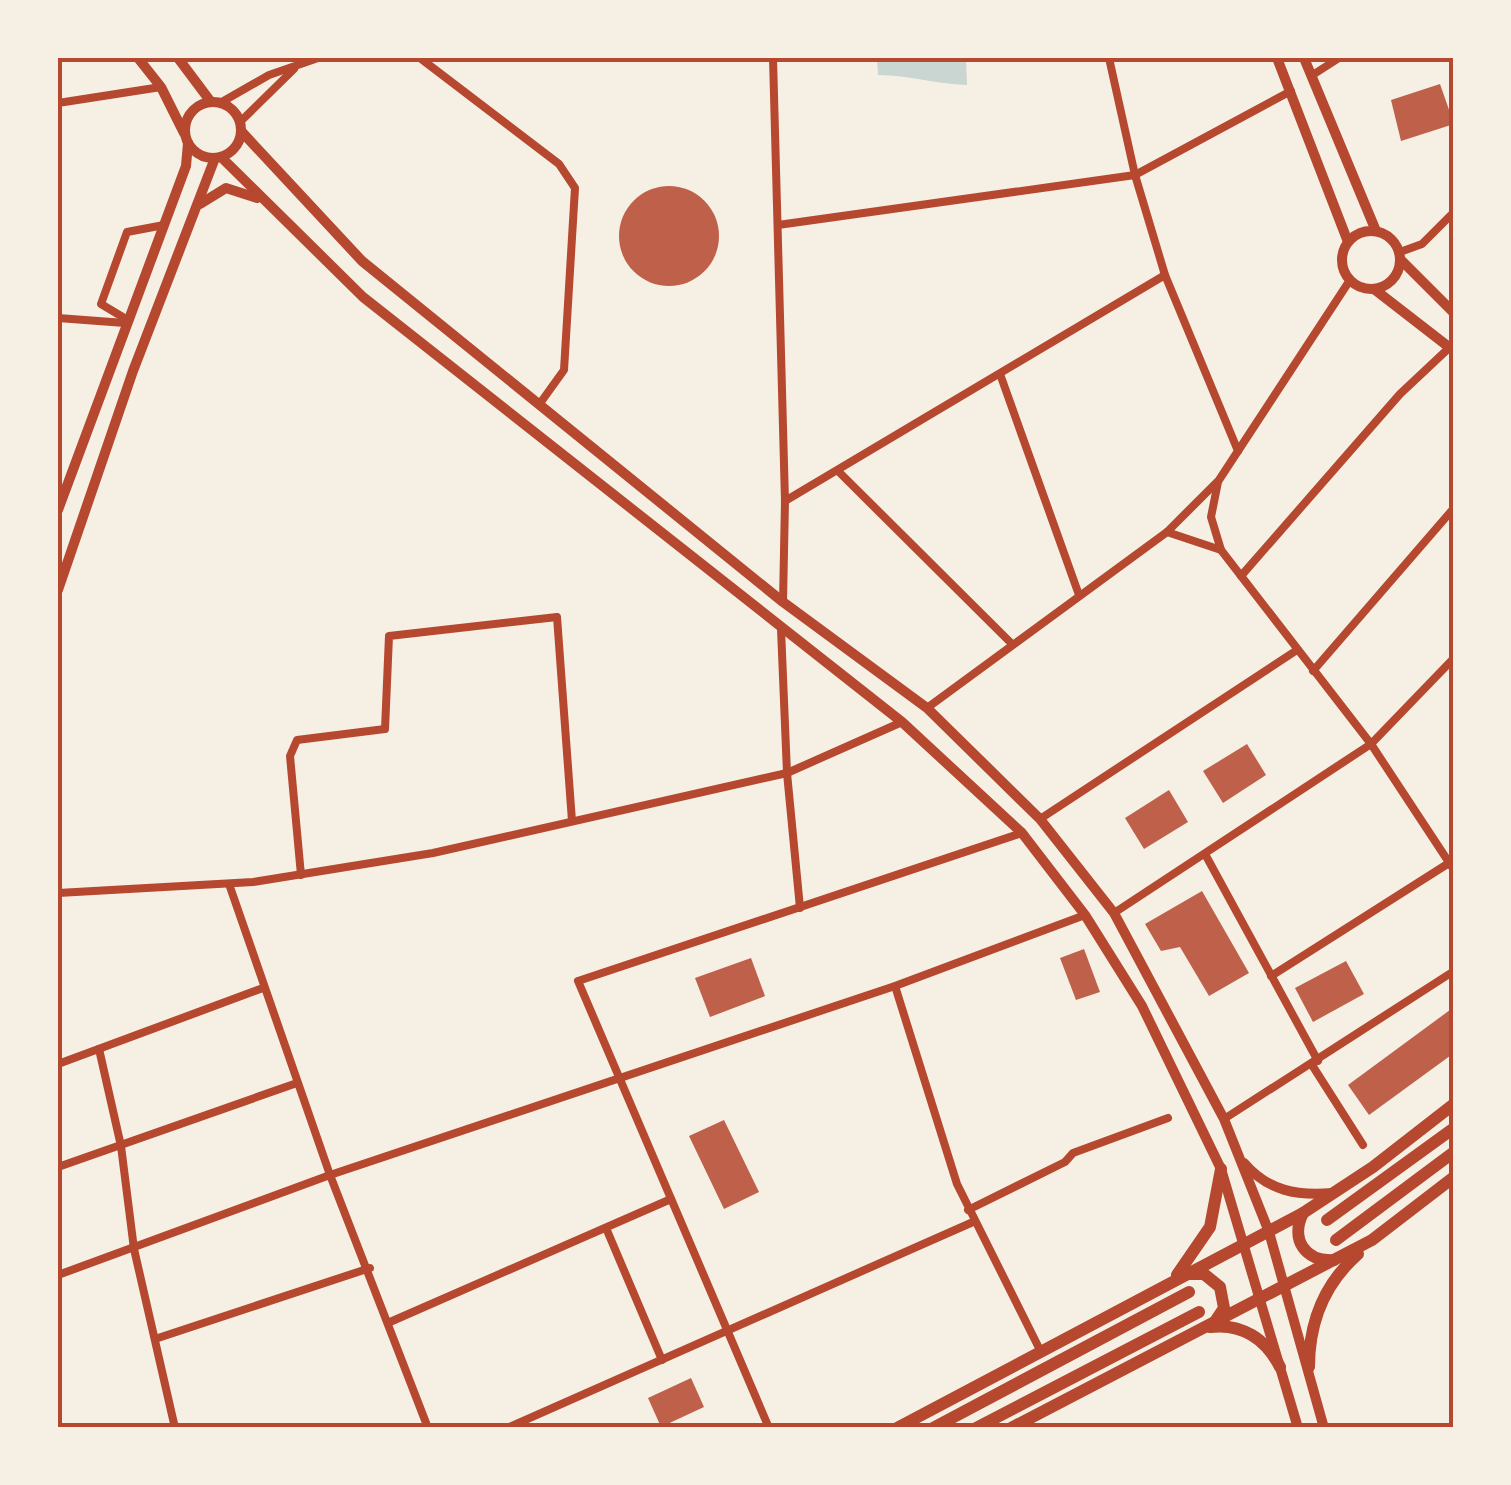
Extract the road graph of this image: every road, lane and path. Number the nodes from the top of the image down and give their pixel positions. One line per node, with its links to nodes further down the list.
1 (138, 58): 12 (street)
2 (178, 58): 14 (street)
3 (318, 58): 10 (street)
4 (420, 58): 36 (street)
5 (773, 58): 24 (street)
6 (1108, 58): 19 (street)
7 (1278, 58): 13 (street)
8 (1304, 58): 11 (street)
9 (1340, 58): 11 (street)
10 (297, 66): 14 (street); 16 (street)
11 (1311, 76): 25 (street)
12 (161, 87): 15 (street); 17 (street)
13 (1292, 91): 19 (street); 26 (street)
14 (216, 102): 16 (street); 17 (street)
15 (58, 103)
16 (241, 127): 18 (street); 36 (street)
17 (186, 139): 18 (street); 23 (street)
18 (218, 158): 20 (street); 21 (street)
19 (1135, 175): 24 (street); 28 (street)
20 (262, 200): 21 (street); 49 (street)
21 (199, 204): 46 (street)
22 (1454, 212): 27 (street)
23 (164, 226): 33 (street); 33 (street)
24 (778, 226): 40 (street)
25 (1376, 231): 26 (street); 27 (street)
26 (1348, 242): 29 (street)
27 (1400, 256): 30 (street); 31 (street)
28 (1165, 275): 35 (street); 37 (street)
29 (1350, 280): 30 (street); 37 (street)
30 (1374, 289): 34 (street)
31 (1454, 313)
32 (58, 318): 33 (street)
33 (126, 321): 42 (street)
34 (1451, 350): 45 (street)
35 (1000, 374): 38 (street); 47 (street)
36 (541, 402): 48 (street)
37 (1238, 451): 39 (street)
38 (838, 471): 40 (street); 50 (street)
39 (1218, 480): 43 (street); 44 (street)
40 (784, 501): 48 (street)
41 (1454, 508): 53 (street)
42 (58, 510)
43 (1167, 532): 44 (street); 47 (street)
44 (1221, 550): 45 (street)
45 (1241, 576): 51 (street)
46 (58, 590)
47 (1079, 595): 50 (street)
48 (783, 602): 54 (street)
49 (781, 630): 55 (street); 57 (street)
50 (1011, 643): 54 (street)
51 (1297, 650): 53 (street); 58 (street)
52 (1453, 658): 56 (street)
53 (1312, 671): 56 (street)
54 (928, 708): 58 (street)
55 (902, 722): 57 (street); 60 (street)
56 (1371, 744): 61 (street); 62 (street)
57 (787, 772): 59 (street); 66 (street)
58 (1040, 819): 67 (street)
59 (572, 822): 63 (street); 63 (street)
60 (1022, 833): 66 (street); 68 (street)
61 (1204, 854): 67 (street); 70 (street)
62 (1451, 867): 70 (street)
63 (301, 874): 64 (street)
64 (229, 884): 65 (street); 72 (street)
65 (58, 893)
66 (800, 908): 76 (street)
67 (1114, 914): 80 (street)
68 (1086, 915): 71 (street); 87 (street)
69 (1454, 970): 74 (street)
70 (1271, 976): 74 (street)
71 (895, 986): 76 (street); 92 (street)
72 (263, 988): 73 (street); 77 (street)
73 (99, 1049): 75 (street); 83 (street)
74 (1315, 1063): 80 (street); 82 (street)
75 (58, 1064)
76 (617, 1076): 88 (street); 91 (street)
77 (297, 1083): 83 (street); 88 (street)
78 (1454, 1104): 90 (main road)
79 (1168, 1118): 92 (street)
80 (1224, 1118): 85 (street)
81 (1454, 1128): 94 (main road)
82 (1363, 1145)
83 (121, 1146): 86 (street); 101 (street)
84 (1454, 1152): 98 (main road)
85 (1239, 1157): 90 (street); 97 (street)
86 (58, 1167)
87 (1221, 1169): 100 (street); 106 (main road)
88 (330, 1175): 101 (street); 103 (street)
89 (1454, 1177): 99 (main road)
90 (1338, 1192): 93 (main road)
91 (671, 1200): 96 (street); 113 (street)
92 (968, 1210): 95 (street)
93 (1303, 1214): 97 (main road); 102 (main road)
94 (1327, 1220)
95 (973, 1222): 113 (street); 116 (street)
96 (606, 1228): 111 (street); 117 (street)
97 (1269, 1232): 100 (main road); 107 (street)
98 (1336, 1240)
99 (1372, 1240): 102 (main road); 119 (main road)
100 (1243, 1245): 105 (main road); 109 (street)
101 (134, 1248): 104 (street); 115 (street)
102 (1338, 1259): 107 (main road)
103 (370, 1268): 111 (street); 115 (street)
104 (58, 1274)
105 (1182, 1276): 106 (main road); 112 (main road)
106 (1164, 1286): 116 (main road)
107 (1286, 1286): 109 (main road); 119 (street)
108 (1188, 1292): 125 (main road)
109 (1260, 1300): 112 (main road); 118 (street)
110 (1199, 1312): 126 (main road)
111 (390, 1322): 121 (street)
112 (1214, 1322): 114 (main road)
113 (729, 1330): 117 (street); 123 (street)
114 (1194, 1332): 118 (main road); 127 (main road)
115 (155, 1339): 120 (street)
116 (1042, 1352): 124 (main road)
117 (662, 1360): 122 (street)
118 (1280, 1367): 128 (street)
119 (1309, 1367): 129 (street)
120 (175, 1428)
121 (428, 1428)
122 (508, 1428)
123 (769, 1428)
124 (897, 1428)
125 (933, 1428)
126 (976, 1428)
127 (1011, 1428)
128 (1298, 1428)
129 (1324, 1428)

